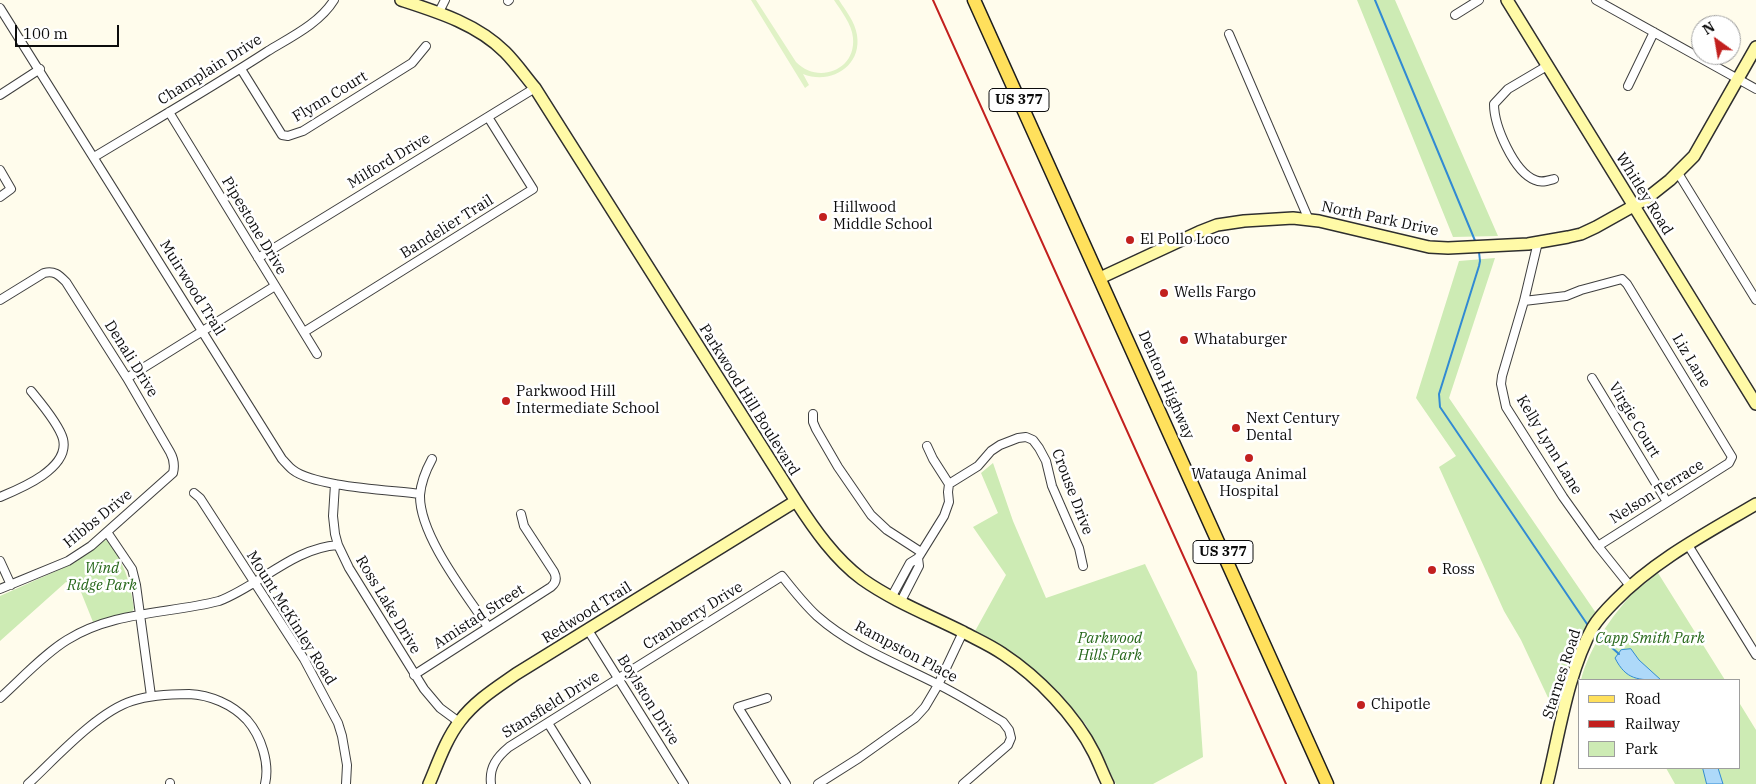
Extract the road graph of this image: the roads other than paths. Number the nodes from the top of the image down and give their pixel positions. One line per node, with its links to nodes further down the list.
1 (334, 0): 16 (street, Champlain Drive)
2 (401, 0): 9 (street, Parkwood Hill Boulevard)
3 (445, 0): 9 (street)
4 (974, 0): 34 (main road, Denton Highway / US 377)
5 (1479, 0): 10 (street)
6 (1507, 0): 15 (street, Whitley Road)
7 (1596, 0): 11 (street)
8 (0, 8): 17 (street, Muirwood Trail)
9 (439, 12): 20 (street, Parkwood Hill Boulevard)
10 (1455, 15)
11 (1654, 32): 18 (street); 19 (street)
12 (1229, 34): 31 (street)
13 (426, 46): 16 (street, Flynn Court)
14 (1756, 47): 18 (street, North Park Drive)
15 (1547, 66): 28 (street); 30 (street, Whitley Road)
16 (241, 69): 23 (street, Champlain Drive)
17 (40, 70): 22 (street); 25 (street, Muirwood Trail)
18 (1738, 79): 21 (street); 27 (street, North Park Drive)
19 (1628, 86)
20 (535, 88): 24 (street, Milford Drive); 56 (street, Parkwood Hill Boulevard)
21 (1756, 89)
22 (0, 95)
23 (169, 112): 25 (street, Champlain Drive); 33 (street, Pipestone Drive)
24 (488, 117): 33 (street, Milford Drive); 40 (street, Bandelier Trail)
25 (94, 157): 39 (street, Muirwood Trail)
26 (0, 170): 29 (street)
27 (1678, 172): 30 (street, North Park Drive); 37 (street)
28 (1554, 179)
29 (0, 197)
30 (1634, 206): 32 (street, North Park Drive); 45 (street, Whitley Road)
31 (1309, 220): 32 (street, North Park Drive); 34 (street, North Park Drive)
32 (1538, 242): 38 (street, Kelly Lynn Lane)
33 (258, 258): 35 (street, Pipestone Drive)
34 (1100, 278): 99 (main road, Denton Highway / US 377)
35 (275, 286): 39 (street); 40 (street, Pipestone Drive)
36 (0, 300): 42 (street, Denali Drive)
37 (1756, 300)
38 (1524, 302): 49 (street, Liz Lane); 63 (street, Kelly Lynn Lane)
39 (203, 331): 42 (street); 51 (street, Muirwood Trail)
40 (304, 332): 41 (street, Pipestone Drive)
41 (317, 354)
42 (127, 378): 50 (street, Denali Drive)
43 (1592, 378): 57 (street, Virgie Court)
44 (31, 391): 55 (street)
45 (1756, 404)
46 (814, 414): 64 (street)
47 (927, 446): 52 (street)
48 (432, 459): 54 (street)
49 (1731, 461): 57 (street, Nelson Terrace)
50 (174, 466): 60 (street, Hibbs Drive)
51 (335, 484): 54 (street, Muirwood Trail); 61 (street, Ross Lake Drive)
52 (949, 484): 64 (street); 66 (street, Crouse Drive)
53 (194, 493): 68 (street, Mount McKinley Road)
54 (420, 494): 74 (street)
55 (0, 497)
56 (796, 502): 72 (street, Parkwood Hill Boulevard); 75 (street, Redwood Trail)
57 (1667, 502): 63 (street, Nelson Terrace)
58 (1756, 504): 62 (street, Starnes Road)
59 (521, 514): 74 (street, Amistad Street)
60 (107, 532): 69 (street, Hibbs Drive); 73 (street)
61 (338, 545): 68 (street); 78 (street, Ross Lake Drive)
62 (1688, 545): 70 (street, Starnes Road); 77 (street)
63 (1598, 546): 70 (street, Kelly Lynn Lane)
64 (920, 555): 72 (street)
65 (0, 561): 69 (street)
66 (1083, 566)
67 (782, 576): 79 (street, Cranberry Drive); 80 (street, Rampston Place)
68 (255, 584): 73 (street); 87 (street, Mount McKinley Road)
69 (11, 585): 71 (street, Hibbs Drive)
70 (1630, 586): 100 (street, Starnes Road)
71 (0, 589)
72 (896, 599): 76 (street, Parkwood Hill Boulevard)
73 (140, 614): 81 (street); 82 (street)
74 (488, 628): 78 (street, Amistad Street)
75 (588, 630): 79 (street, Boylston Drive); 84 (street, Redwood Trail)
76 (963, 632): 80 (street); 98 (street, Parkwood Hill Boulevard)
77 (1756, 655)
78 (414, 675): 84 (street, Ross Lake Drive)
79 (618, 679): 85 (street, Stansfield Drive); 94 (street, Boylston Drive)
80 (938, 685): 96 (street); 97 (street, Rampston Place)
81 (152, 696): 88 (street); 89 (street)
82 (0, 698)
83 (767, 698): 95 (street)
84 (459, 722): 91 (street, Redwood Trail)
85 (548, 723): 92 (street, Stansfield Drive); 93 (street)
86 (356, 764): 87 (street)
87 (347, 765): 90 (street, Mount McKinley Road)
88 (28, 784)
89 (264, 784)
90 (346, 784)
91 (429, 784)
92 (491, 784)
93 (586, 784)
94 (684, 784)
95 (786, 784)
96 (818, 784)
97 (963, 784)
98 (1108, 784)
99 (1327, 784)
100 (1547, 784)

